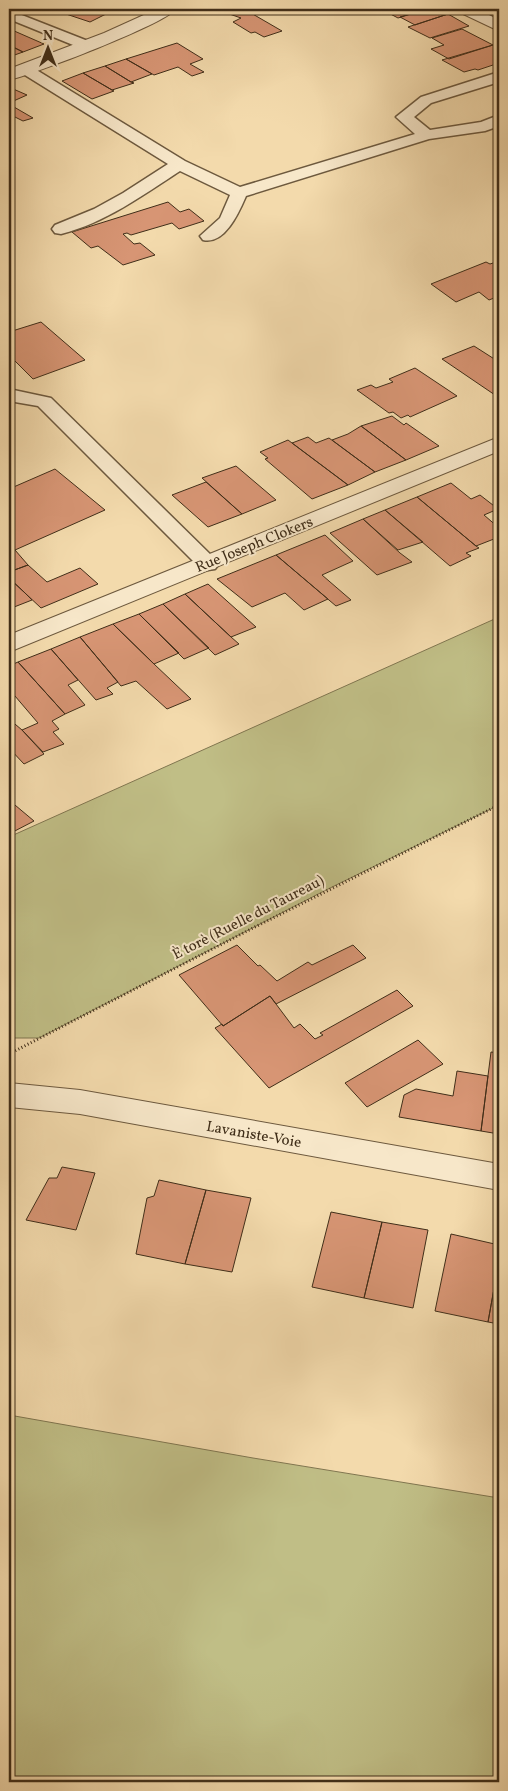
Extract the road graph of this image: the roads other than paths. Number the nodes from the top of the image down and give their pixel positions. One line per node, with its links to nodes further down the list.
1 (168, 9): 5 (street)
2 (465, 9): 4 (street)
3 (9, 14): 5 (lane)
4 (499, 26)
5 (88, 46): 6 (street)
6 (25, 69): 7 (street); 11 (lane)
7 (9, 75)
8 (499, 78): 10 (lane)
9 (499, 120): 10 (lane)
10 (427, 135): 12 (lane)
11 (179, 164): 12 (lane); 13 (lane)
12 (240, 193): 14 (lane)
13 (61, 229)
14 (209, 236)
15 (9, 395): 17 (lane)
16 (499, 443): 17 (street, Rue Joseph Clokers)
17 (208, 564): 18 (street, Rue Joseph Clokers)
18 (9, 644)
19 (9, 1094): 20 (street, Lavaniste-Voie)
20 (499, 1178)

